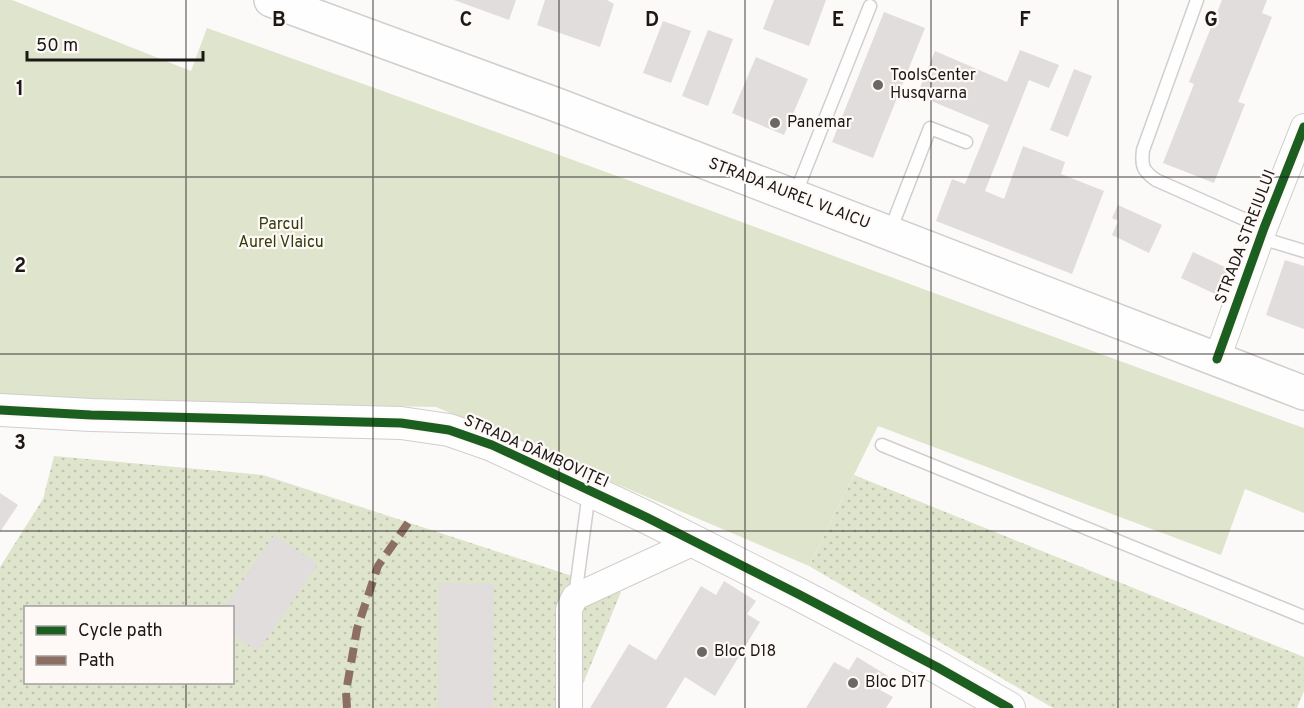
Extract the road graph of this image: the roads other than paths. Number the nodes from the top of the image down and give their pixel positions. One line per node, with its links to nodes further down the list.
1 (1197, 0): 8 (lane)
2 (280, 1): 6 (main road, STRADA AUREL VLAICU)
3 (870, 6): 6 (lane)
4 (1304, 127): 8 (street, STRADA STREIULUI)
5 (966, 142): 7 (lane)
6 (795, 196): 7 (main road, STRADA AUREL VLAICU)
7 (890, 232): 10 (main road, STRADA AUREL VLAICU)
8 (1263, 233): 9 (lane); 10 (street, STRADA STREIULUI)
9 (1304, 251)
10 (1217, 359): 11 (main road, STRADA AUREL VLAICU)
11 (1304, 393)
12 (0, 411): 14 (street, STRADA DÂMBOVIȚEI)
13 (882, 445): 17 (lane)
14 (589, 491): 15 (street, STRADA DÂMBOVIȚEI); 16 (lane)
15 (694, 542): 16 (street); 19 (street, STRADA DÂMBOVIȚEI)
16 (575, 597): 18 (street)
17 (1304, 617)
18 (569, 708)
19 (1009, 708)

